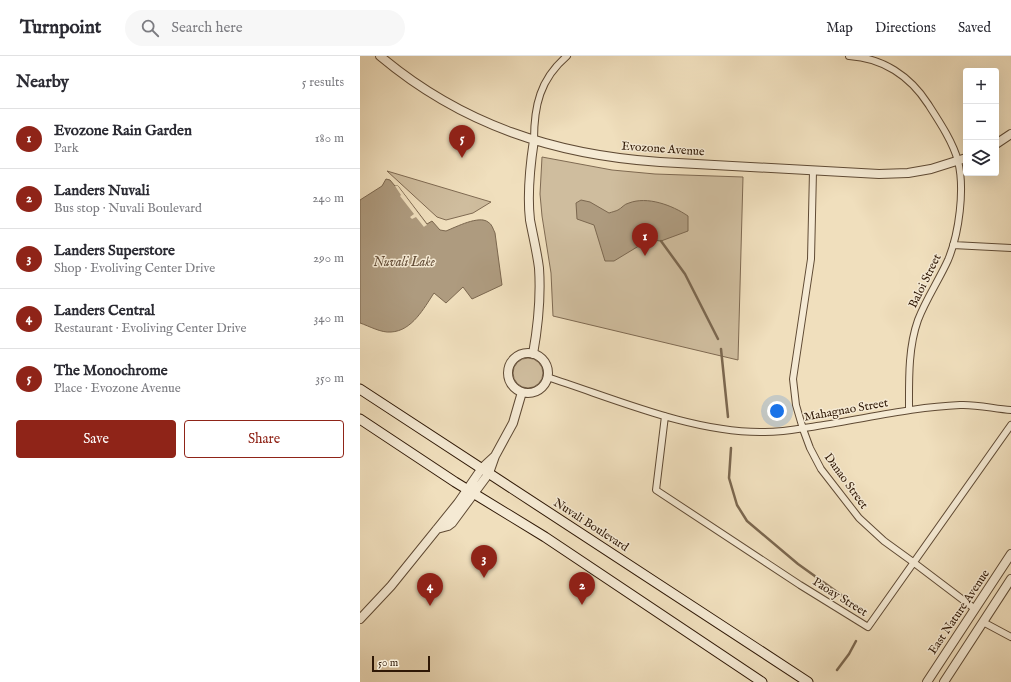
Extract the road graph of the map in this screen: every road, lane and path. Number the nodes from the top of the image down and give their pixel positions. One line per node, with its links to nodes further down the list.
1 (380, 56): 5 (street, Evozone Avenue)
2 (567, 56): 5 (street)
3 (849, 56): 8 (street)
4 (1011, 134): 6 (street)
5 (534, 140): 9 (street, Evozone Avenue); 12 (street)
6 (999, 142)
7 (963, 159): 8 (street, Evozone Avenue)
8 (958, 161): 9 (street, Evozone Avenue); 10 (street, Baloi Street)
9 (813, 171): 21 (street, Danao Street)
10 (953, 245): 11 (street); 16 (street, Baloi Street)
11 (1011, 248)
12 (534, 354): 13 (street); 15 (street)
13 (547, 377): 15 (street); 18 (street, Mahagnao Street)
14 (362, 391): 22 (main road, Nuvali Boulevard)
15 (522, 392): 22 (street)
16 (909, 410): 17 (street, Mahagnao Street); 21 (street, Mahagnao Street)
17 (1011, 410)
18 (665, 416): 21 (street, Mahagnao Street); 25 (street, Paoay Street)
19 (360, 419): 23 (main road)
20 (1011, 425): 25 (street, Paoay Street)
21 (803, 429): 25 (street, Danao Street)
22 (485, 471): 23 (street); 32 (main road, Nuvali Boulevard)
23 (471, 492): 28 (street); 31 (main road)
24 (1011, 554): 27 (street, East Nature Avenue)
25 (913, 562): 27 (street, Danao Street)
26 (1011, 579): 29 (street)
27 (975, 609): 33 (street, East Nature Avenue)
28 (360, 619)
29 (983, 622): 30 (street); 34 (street)
30 (1011, 637)
31 (762, 682)
32 (808, 682)
33 (926, 682)
34 (944, 682)

